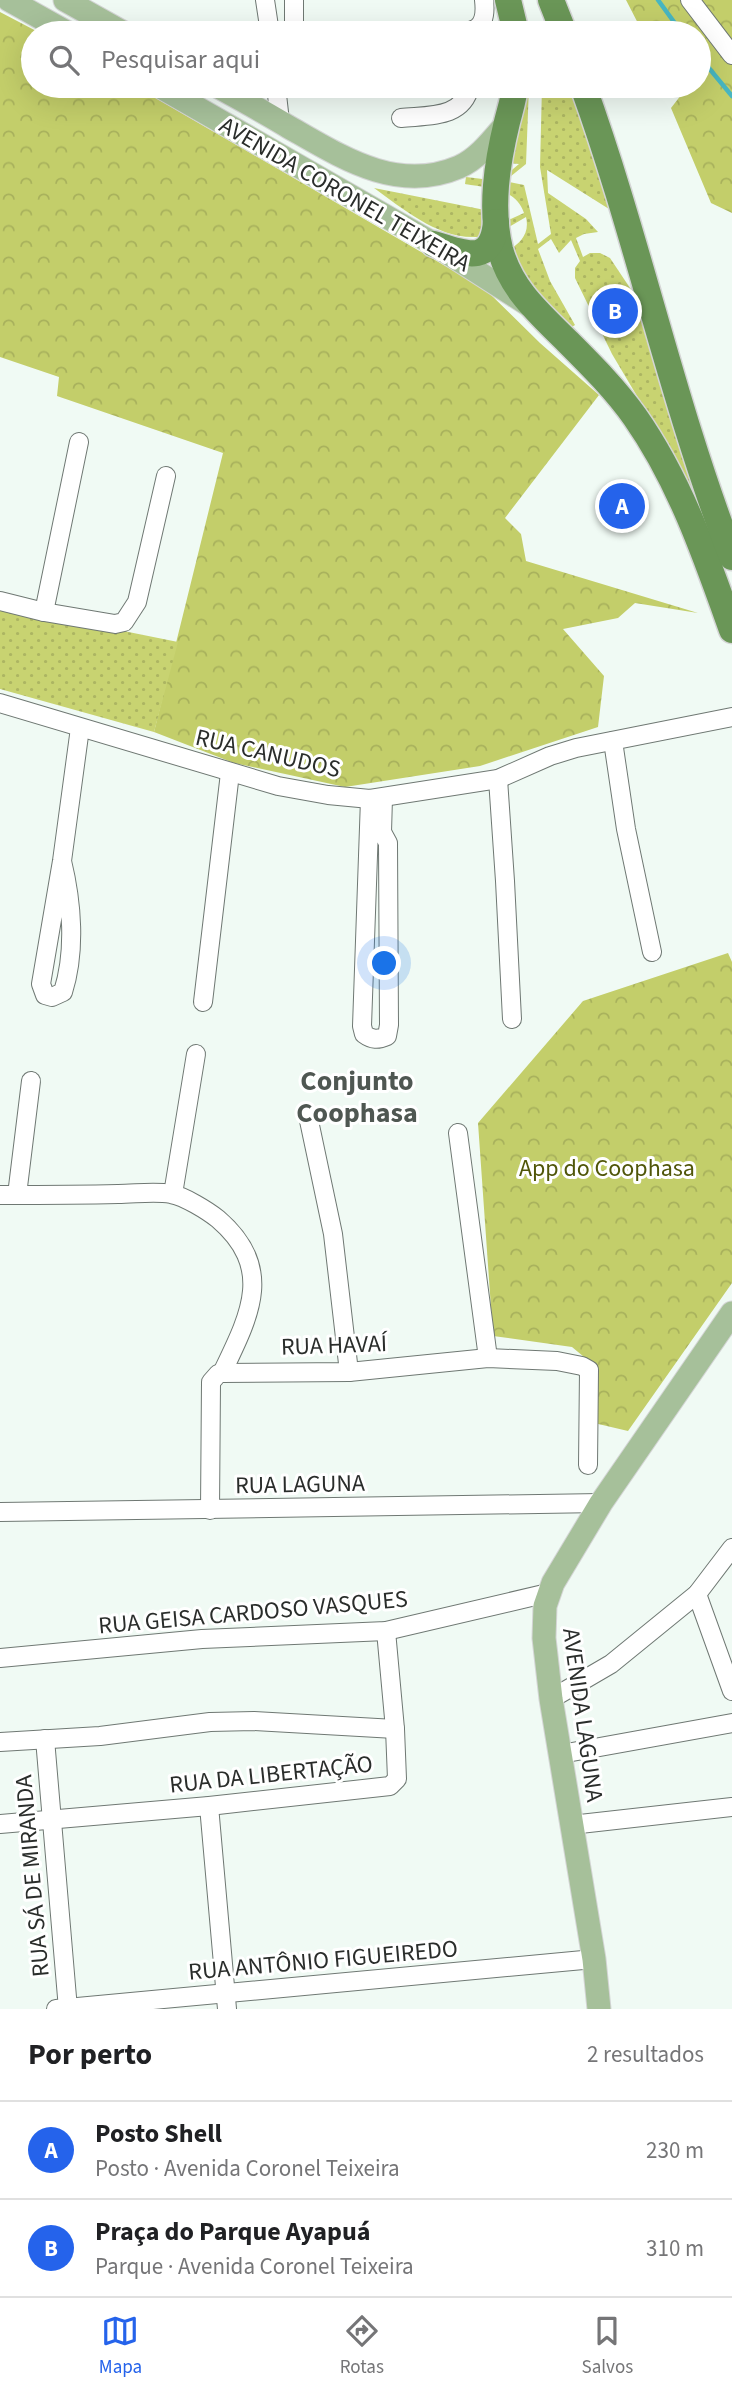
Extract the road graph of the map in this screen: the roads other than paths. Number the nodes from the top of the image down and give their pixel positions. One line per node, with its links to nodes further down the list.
1 (9, 0): 10 (main road)
2 (31, 0): 11 (main road)
3 (65, 0): 12 (main road)
4 (265, 0): 13 (street)
5 (294, 0): 14 (street)
6 (484, 0): 15 (street)
7 (508, 0): 16 (highway)
8 (551, 0): 17 (highway)
9 (690, 0): 18 (street)
10 (47, 21)
11 (53, 21)
12 (103, 21)
13 (268, 21)
14 (294, 21)
15 (483, 21)
16 (513, 21)
17 (559, 21)
18 (706, 21)
19 (711, 28): 20 (street)
20 (732, 55)
21 (180, 98): 31 (main road, AVENIDA CORONEL TEIXEIRA)
22 (239, 98): 28 (main road, AVENIDA CORONEL TEIXEIRA)
23 (277, 98): 28 (street, AVENIDA CORONEL TEIXEIRA)
24 (465, 98): 27 (street)
25 (512, 98): 29 (highway)
26 (587, 98): 35 (highway)
27 (401, 118)
28 (280, 121): 29 (main road, AVENIDA CORONEL TEIXEIRA)
29 (506, 124): 30 (highway, AVENIDA CORONEL TEIXEIRA)
30 (496, 217): 31 (highway); 32 (highway, AVENIDA CORONEL TEIXEIRA)
31 (434, 244): 32 (main road, AVENIDA CORONEL TEIXEIRA)
32 (529, 305): 38 (highway, AVENIDA CORONEL TEIXEIRA)
33 (79, 442): 37 (street)
34 (166, 475): 37 (street)
35 (732, 557)
36 (0, 601): 37 (street)
37 (44, 612)
38 (732, 630)
39 (0, 703): 41 (street, RUA CANUDOS)
40 (732, 717): 42 (street, RUA CANUDOS)
41 (80, 728): 43 (street, RUA CANUDOS); 47 (street)
42 (612, 741): 44 (street, RUA CANUDOS); 48 (street)
43 (230, 773): 45 (street, RUA CANUDOS); 49 (street)
44 (498, 779): 45 (street, RUA CANUDOS); 50 (street)
45 (377, 798): 46 (street)
46 (376, 832): 46 (street)
47 (62, 861): 47 (street)
48 (652, 952)
49 (203, 1002)
50 (512, 1019)
51 (196, 1054): 55 (street)
52 (31, 1082): 56 (street)
53 (309, 1116): 59 (street)
54 (458, 1133): 58 (street)
55 (173, 1194): 56 (street); 60 (street)
56 (8, 1195)
57 (732, 1313): 62 (main road, AVENIDA LAGUNA)
58 (488, 1358): 59 (street, RUA HAVAÍ); 61 (street, RUA HAVAÍ)
59 (349, 1372): 60 (street, RUA HAVAÍ)
60 (222, 1373): 63 (street)
61 (588, 1465)
62 (601, 1503): 63 (street, RUA LAGUNA); 66 (main road, AVENIDA LAGUNA)
63 (210, 1510): 64 (street, RUA LAGUNA)
64 (0, 1512)
65 (732, 1548): 67 (street)
66 (548, 1593): 68 (street, RUA GEISA CARDOSO VASQUES); 71 (main road, AVENIDA LAGUNA)
67 (697, 1594): 70 (street); 71 (street)
68 (386, 1631): 69 (street, RUA GEISA CARDOSO VASQUES); 73 (street, RUA DA LIBERTAÇÃO)
69 (0, 1658)
70 (732, 1692)
71 (551, 1699): 76 (main road, AVENIDA LAGUNA)
72 (732, 1723): 76 (street)
73 (395, 1729): 74 (street); 77 (street, RUA DA LIBERTAÇÃO)
74 (44, 1739): 75 (street); 79 (street, RUA SÁ DE MIRANDA)
75 (0, 1742)
76 (561, 1754): 81 (main road, AVENIDA LAGUNA)
77 (209, 1806): 79 (street, RUA DA LIBERTAÇÃO); 83 (street)
78 (732, 1807): 81 (street)
79 (51, 1819): 80 (street, RUA DA LIBERTAÇÃO); 84 (street, RUA SÁ DE MIRANDA)
80 (0, 1824)
81 (571, 1825): 82 (main road, AVENIDA LAGUNA)
82 (594, 1959): 83 (street, RUA ANTÔNIO FIGUEIREDO); 85 (main road, AVENIDA LAGUNA)
83 (226, 2001): 84 (street, RUA ANTÔNIO FIGUEIREDO)
84 (64, 2008)
85 (599, 2009)

